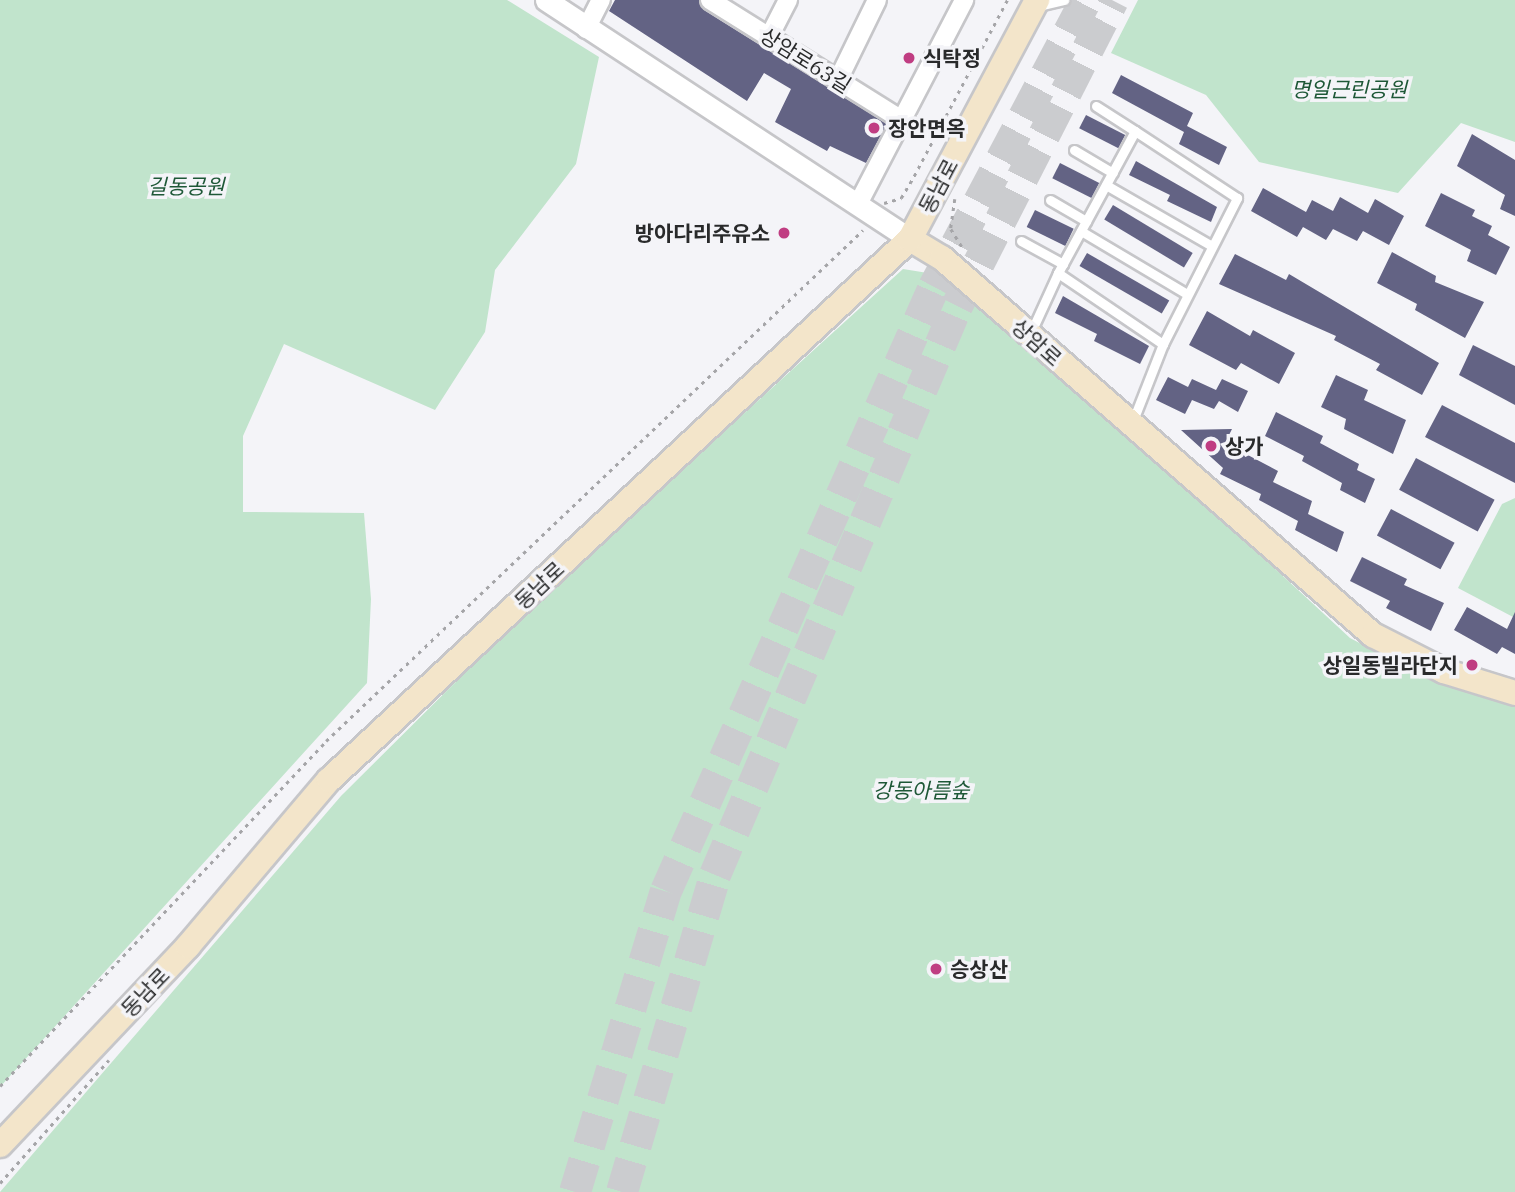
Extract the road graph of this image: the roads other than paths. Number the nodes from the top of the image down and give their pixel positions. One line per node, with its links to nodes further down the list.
1 (546, 0): 9 (street, 상암로)
2 (601, 0): 9 (street)
3 (710, 0): 10 (street, 상암로63길)
4 (788, 0): 10 (street)
5 (877, 0): 11 (street)
6 (964, 0): 13 (street)
7 (1065, 0): 8 (lane)
8 (1035, 3): 22 (main road, 동남로)
9 (586, 29): 19 (street, 상암로)
10 (769, 37): 11 (street, 상암로63길)
11 (838, 80): 13 (street, 상암로63길)
12 (1096, 106): 14 (lane)
13 (902, 120): 19 (street)
14 (1135, 131): 16 (lane); 24 (lane)
15 (1074, 150): 16 (lane)
16 (1112, 173): 17 (lane)
17 (1106, 185): 20 (lane); 24 (lane)
18 (1050, 200): 20 (lane)
19 (872, 207): 22 (street, 상암로)
20 (1086, 221): 21 (lane)
21 (1081, 230): 25 (lane); 26 (lane)
22 (910, 239): 29 (main road, 상암로); 31 (main road, 동남로)
23 (1021, 241): 25 (lane)
24 (1212, 246): 26 (lane)
25 (1061, 269): 27 (lane); 28 (lane)
26 (1187, 294): 28 (lane)
27 (1031, 332)
28 (1163, 344): 29 (lane)
29 (1131, 425): 30 (main road, 상암로)
30 (1515, 693)
31 (0, 1144)

